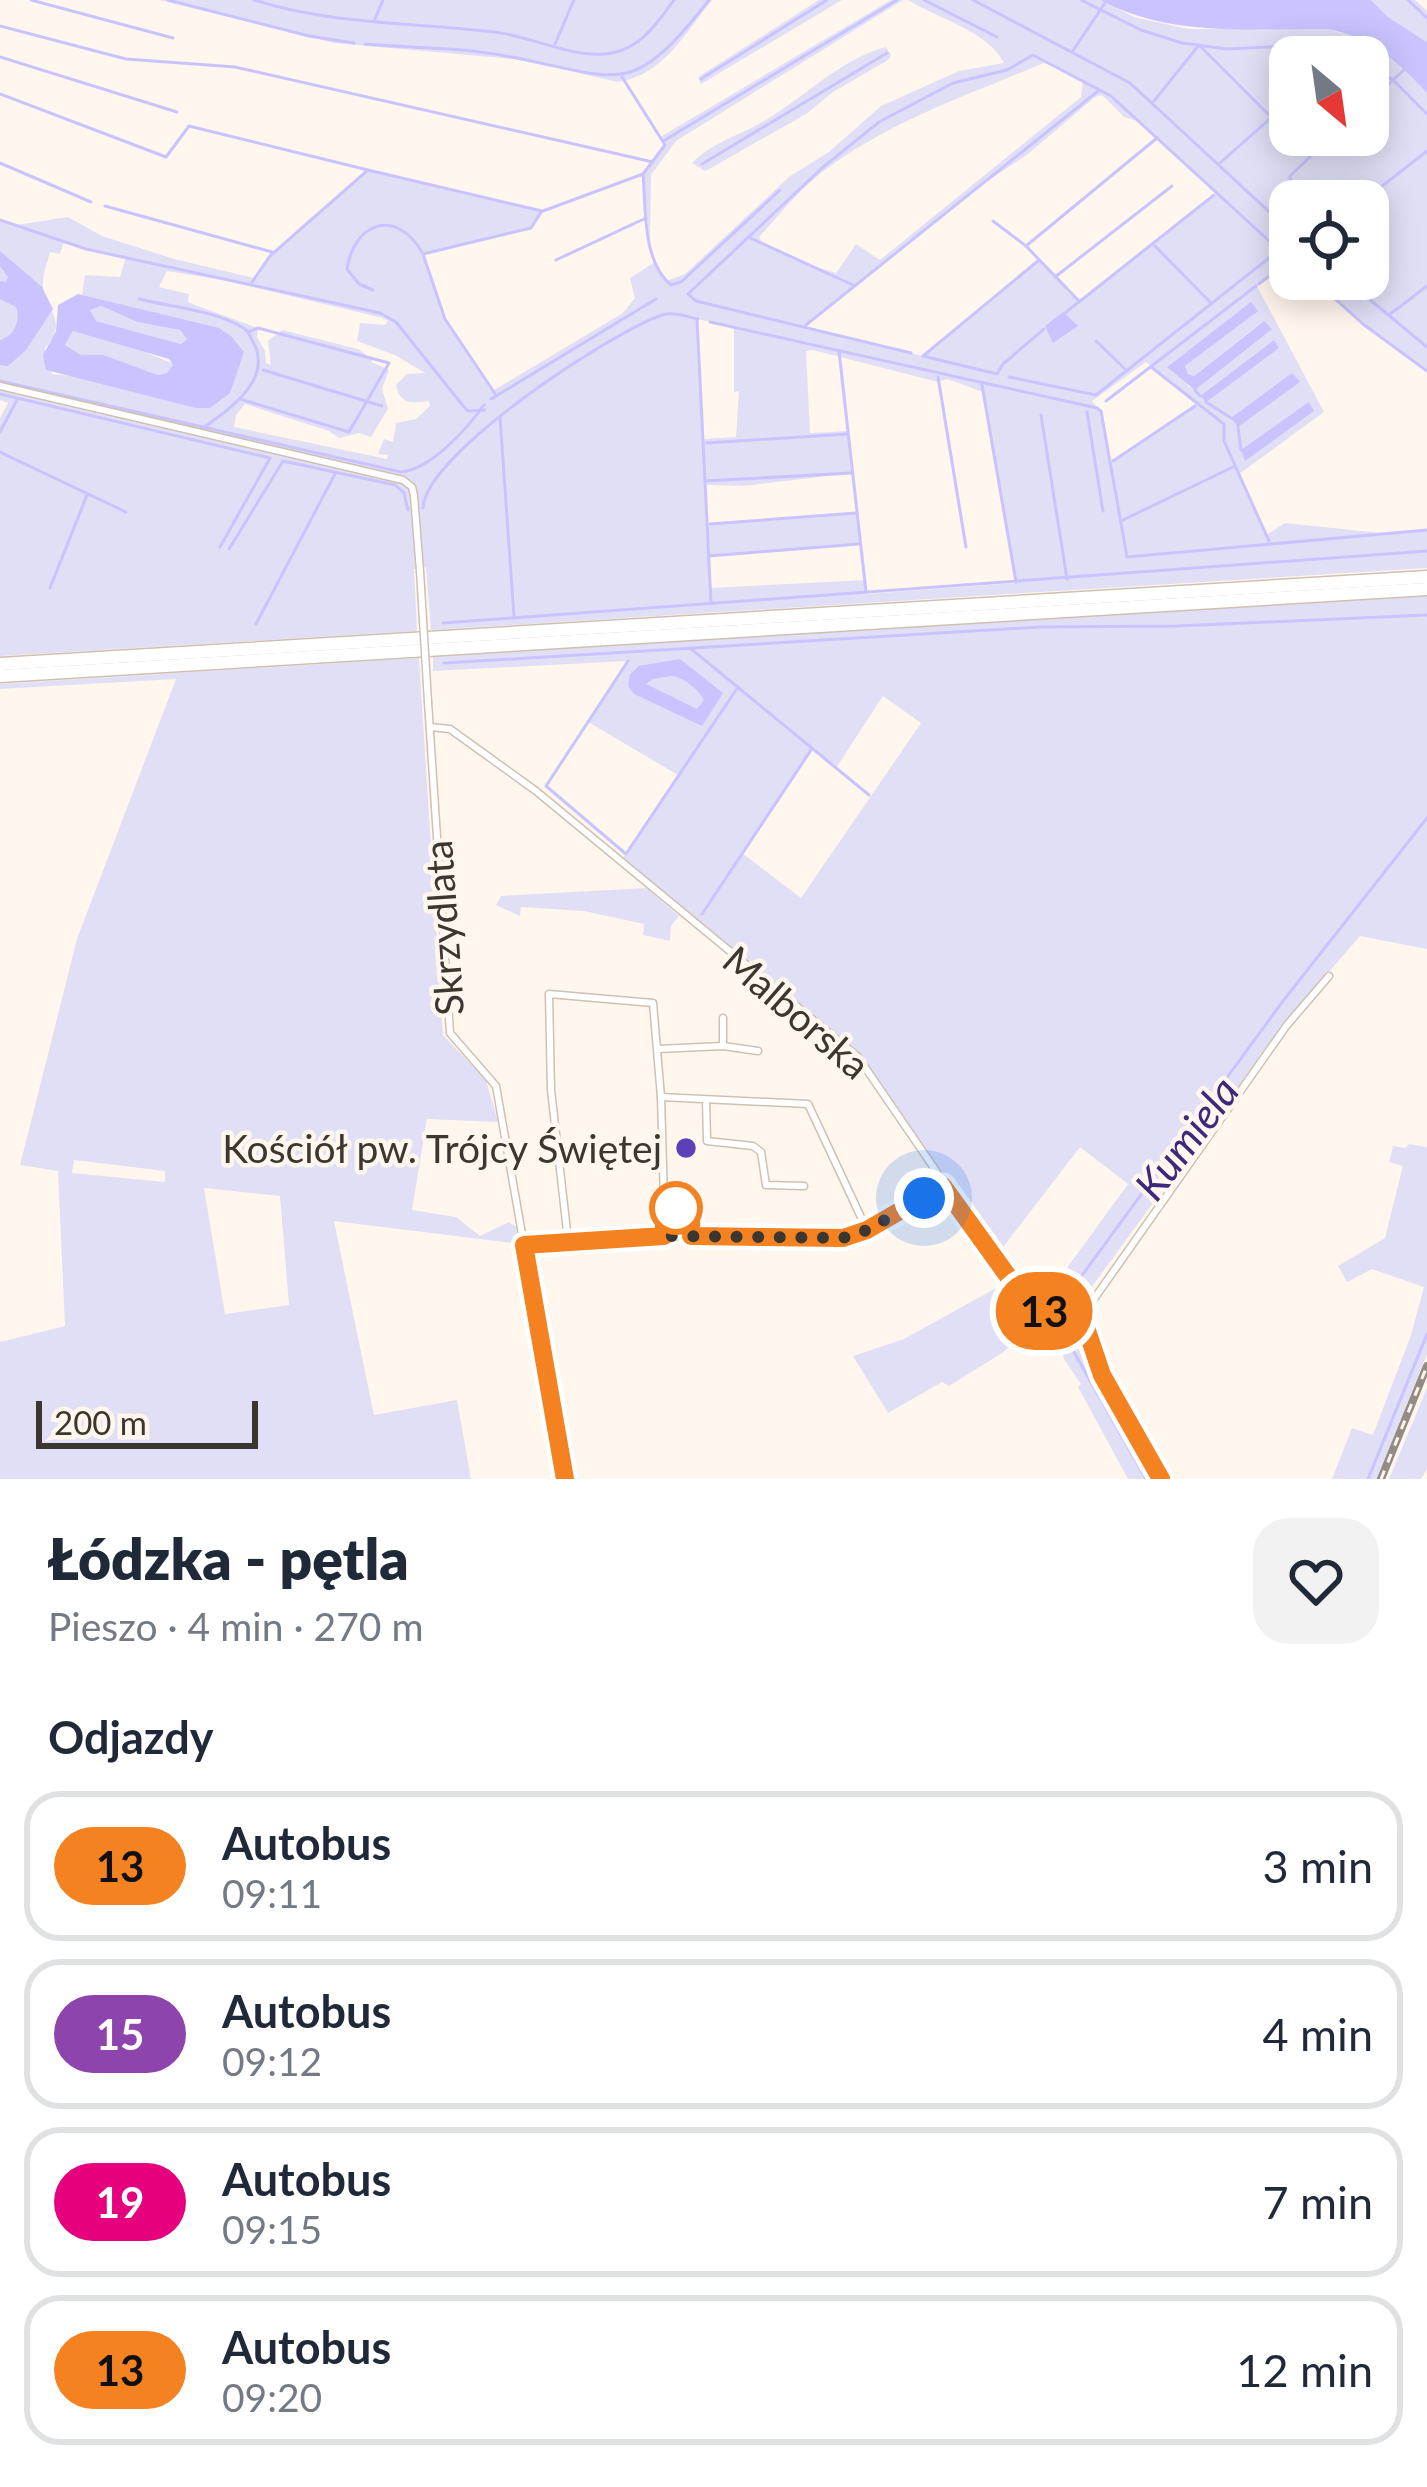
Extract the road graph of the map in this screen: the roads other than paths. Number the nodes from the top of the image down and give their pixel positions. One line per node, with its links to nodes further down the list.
1 (0, 386): 6 (street, Skrzydlata, bridge)
2 (1427, 577): 4 (highway)
3 (1427, 589): 5 (highway)
4 (0, 664)
5 (0, 676)
6 (430, 727): 15 (street, Malborska); 19 (street, Skrzydlata)
7 (1329, 976): 20 (street)
8 (723, 1018): 9 (street)
9 (723, 1046): 10 (street); 11 (street)
10 (658, 1049): 12 (street); 18 (street)
11 (758, 1051)
12 (661, 1097): 13 (street); 17 (street)
13 (706, 1099): 14 (street); 16 (street)
14 (804, 1186)
15 (943, 1186): 16 (street); 20 (street, Malborska)
16 (867, 1230): 17 (street)
17 (664, 1236): 18 (street)
18 (568, 1240): 19 (street)
19 (524, 1245): 21 (street, Skrzydlata)
20 (1077, 1314): 22 (street)
21 (566, 1479)
22 (1161, 1479)

